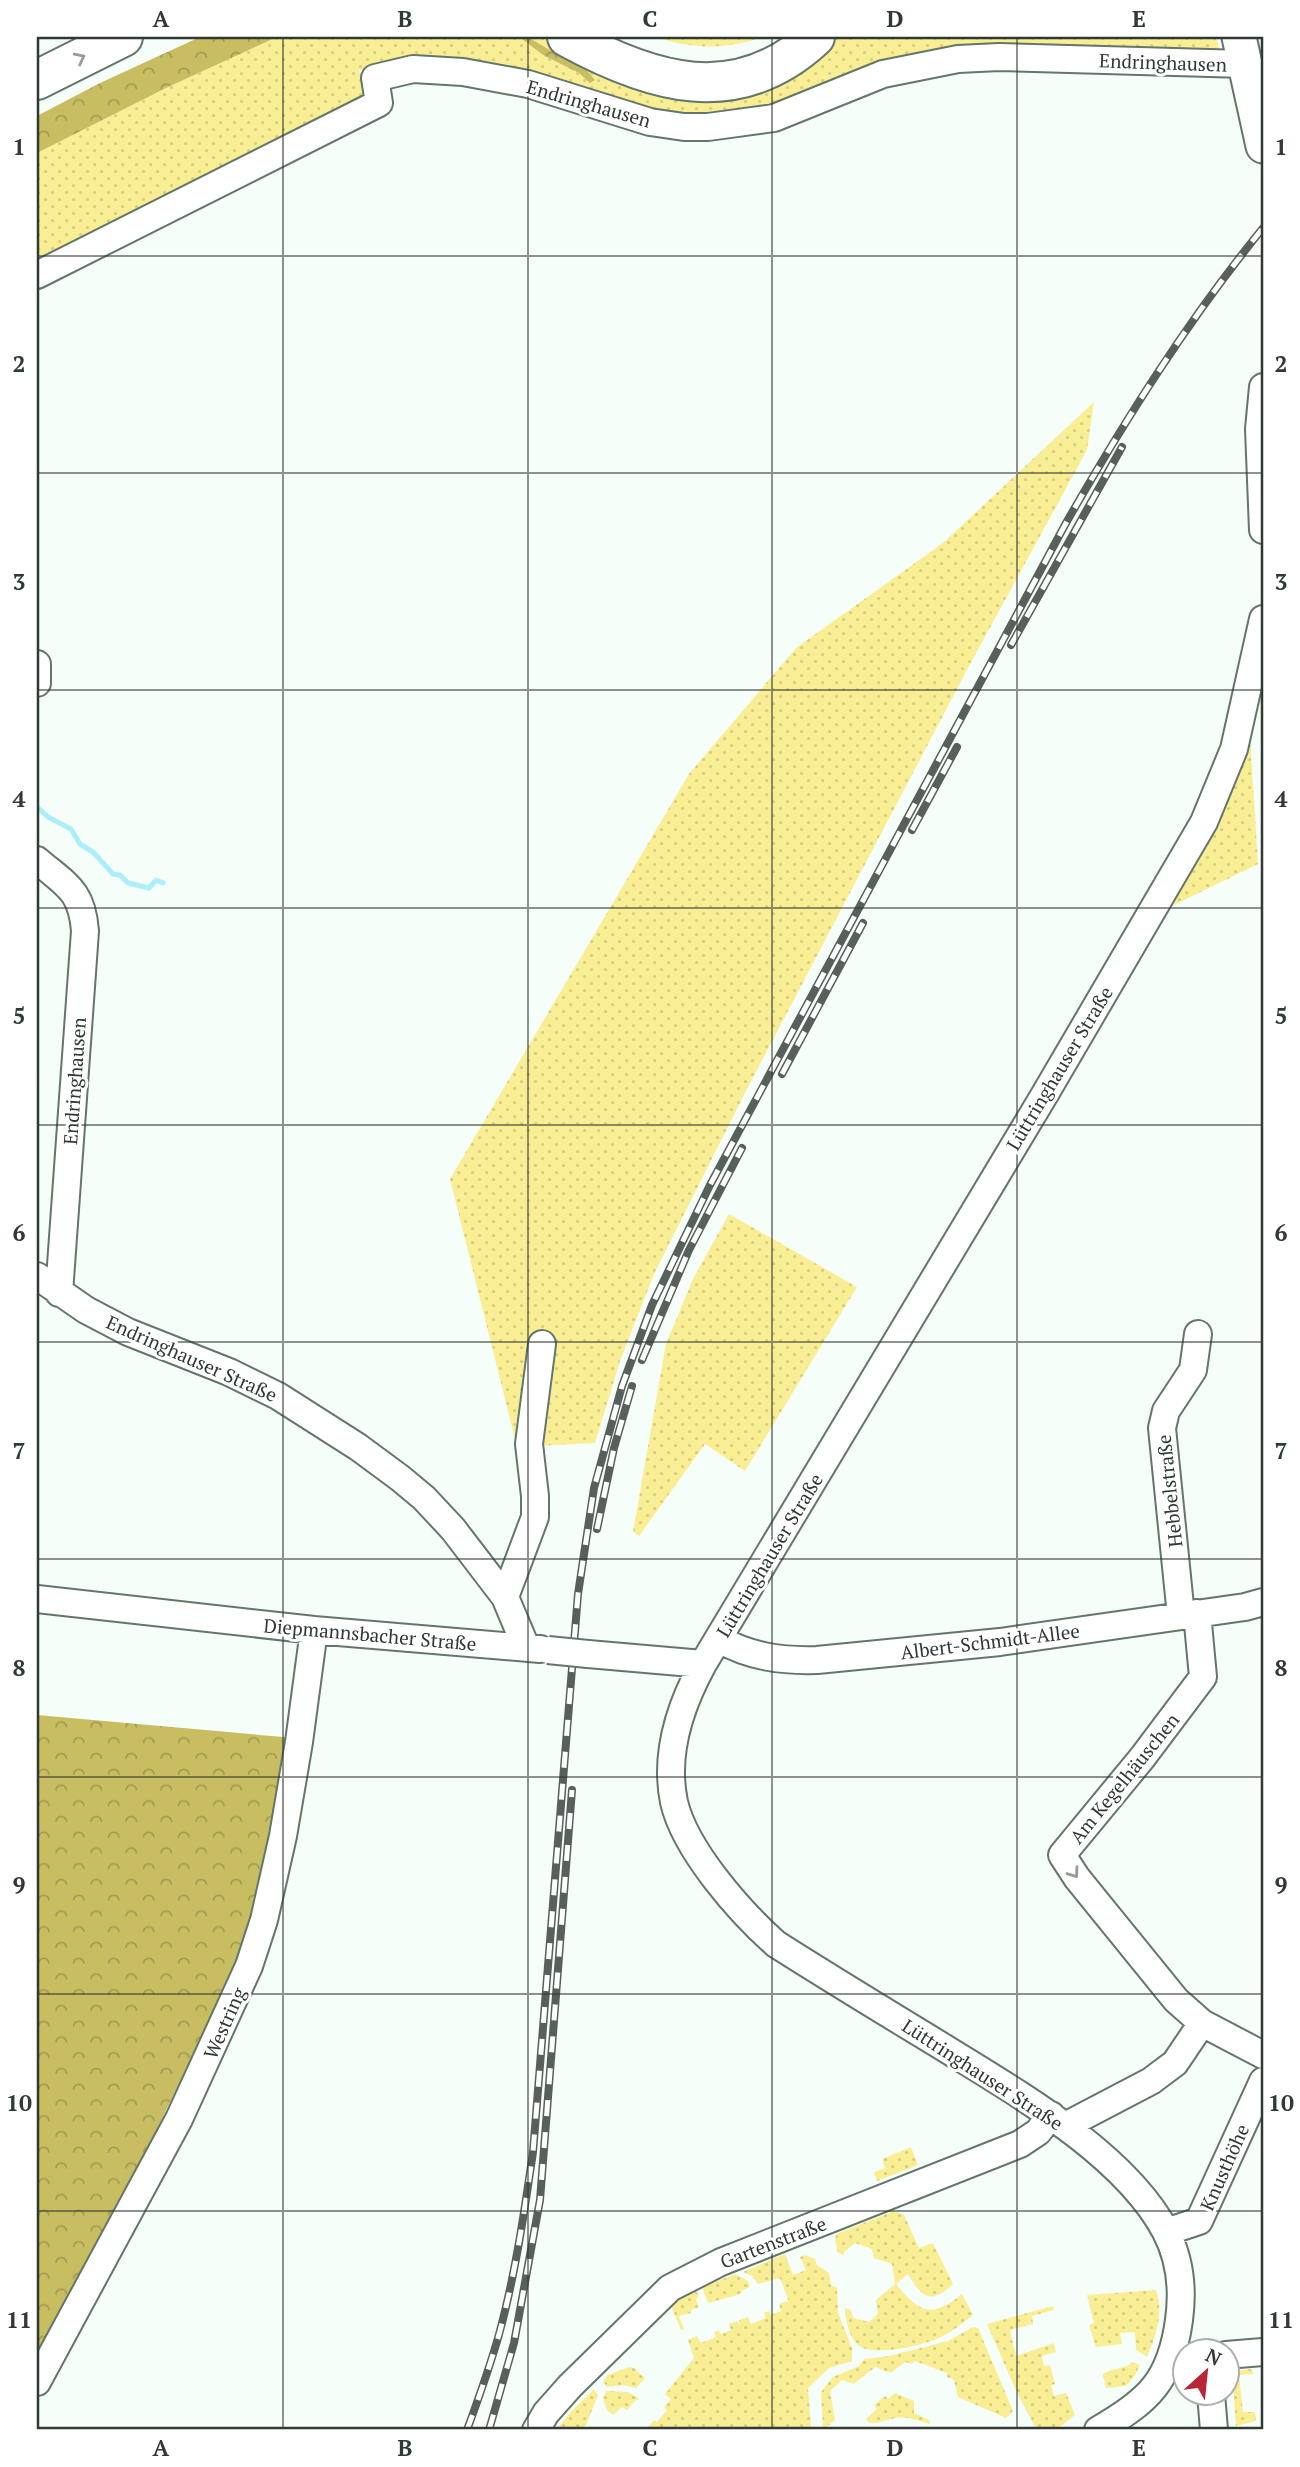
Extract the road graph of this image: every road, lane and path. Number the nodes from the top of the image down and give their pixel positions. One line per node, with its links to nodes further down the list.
1 (123, 37): 7 (highway, one-way to 1)
2 (567, 37): 5 (highway)
3 (625, 37): 4 (highway)
4 (781, 37)
5 (815, 37)
6 (1242, 50): 8 (main road); 9 (street, Endringhausen)
7 (37, 80)
8 (1263, 146)
9 (37, 275)
10 (1263, 387): 11 (street)
11 (1263, 530)
12 (1263, 619): 15 (street, Lüttringhauser Straße)
13 (37, 664): 14 (street)
14 (37, 682)
15 (1256, 684): 26 (street, Lüttringhauser Straße)
16 (37, 860): 18 (street, Endringhausen)
17 (37, 1276): 18 (street)
18 (59, 1293): 21 (street, Endringhauser Straße)
19 (1198, 1334): 24 (street, Hebbelstraße)
20 (542, 1344): 21 (street)
21 (505, 1597): 27 (street, Endringhauser Straße)
22 (37, 1599): 25 (street, Diepmannsbacher Straße)
23 (1263, 1602): 24 (street, Albert-Schmidt-Allee)
24 (1189, 1615): 26 (street, Albert-Schmidt-Allee); 29 (street, Am Kegelhäuschen, one-way to 29)
25 (314, 1630): 27 (street, Diepmannsbacher Straße); 38 (street, Westring)
26 (719, 1639): 28 (street, Lüttringhauser Straße)
27 (534, 1648): 28 (street, Diepmannsbacher Straße, bridge)
28 (703, 1664): 32 (street, Lüttringhauser Straße)
29 (1202, 2023): 30 (street); 32 (street, Gartenstraße)
30 (1263, 2055)
31 (1263, 2081): 33 (street, Knusthöhe)
32 (1058, 2121): 33 (street, Lüttringhauser Straße); 40 (street, Gartenstraße)
33 (1166, 2232): 34 (street, Lüttringhauser Straße)
34 (1179, 2338)
35 (1263, 2352): 36 (street)
36 (1240, 2354)
37 (1170, 2368): 41 (street)
38 (37, 2382)
39 (1211, 2408): 42 (street)
40 (536, 2430)
41 (1098, 2430)
42 (1213, 2430)

